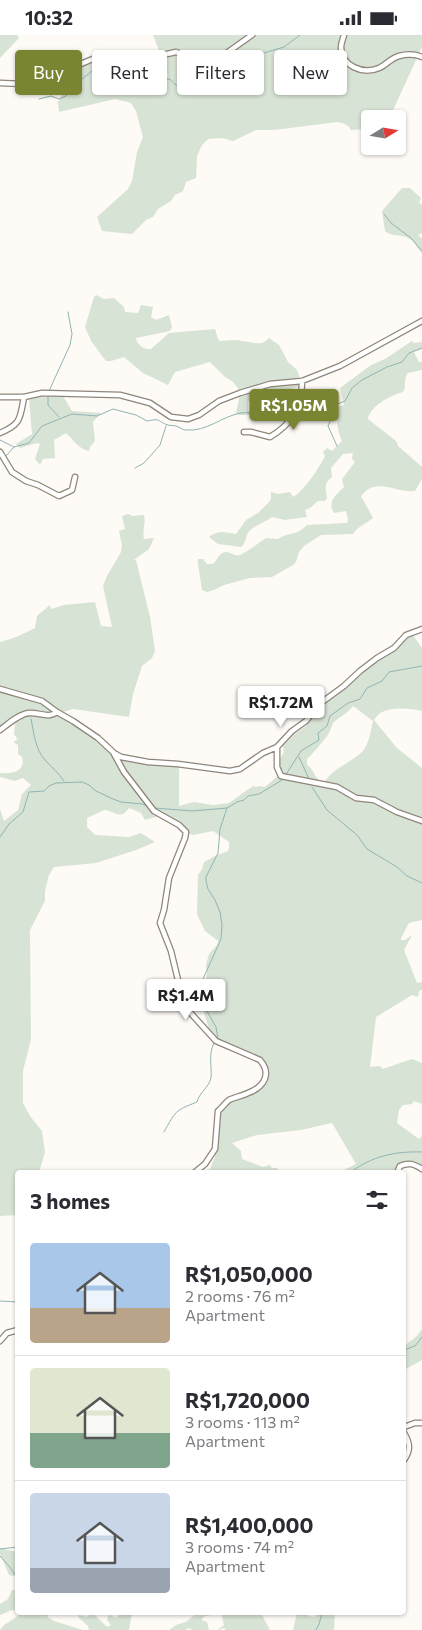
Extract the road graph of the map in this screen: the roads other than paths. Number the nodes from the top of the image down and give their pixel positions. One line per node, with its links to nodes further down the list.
1 (252, 35): 4 (street)
2 (344, 35): 3 (street)
3 (422, 57)
4 (0, 83)
5 (422, 321): 6 (street)
6 (302, 381): 8 (street); 9 (street)
7 (0, 397): 8 (street)
8 (24, 397): 10 (street)
9 (244, 432)
10 (0, 433)
11 (0, 452): 12 (street)
12 (76, 477)
13 (422, 629): 17 (street)
14 (0, 689): 15 (street)
15 (57, 712): 16 (street); 18 (street)
16 (0, 730)
17 (276, 747): 18 (street); 19 (street)
18 (113, 752): 21 (street)
19 (422, 821)
20 (422, 1169): 22 (street)
21 (198, 1170)
22 (398, 1170)
23 (15, 1331): 24 (street)
24 (0, 1341)
25 (422, 1423): 26 (street)
26 (406, 1426)
27 (406, 1437): 28 (street)
28 (406, 1456)

